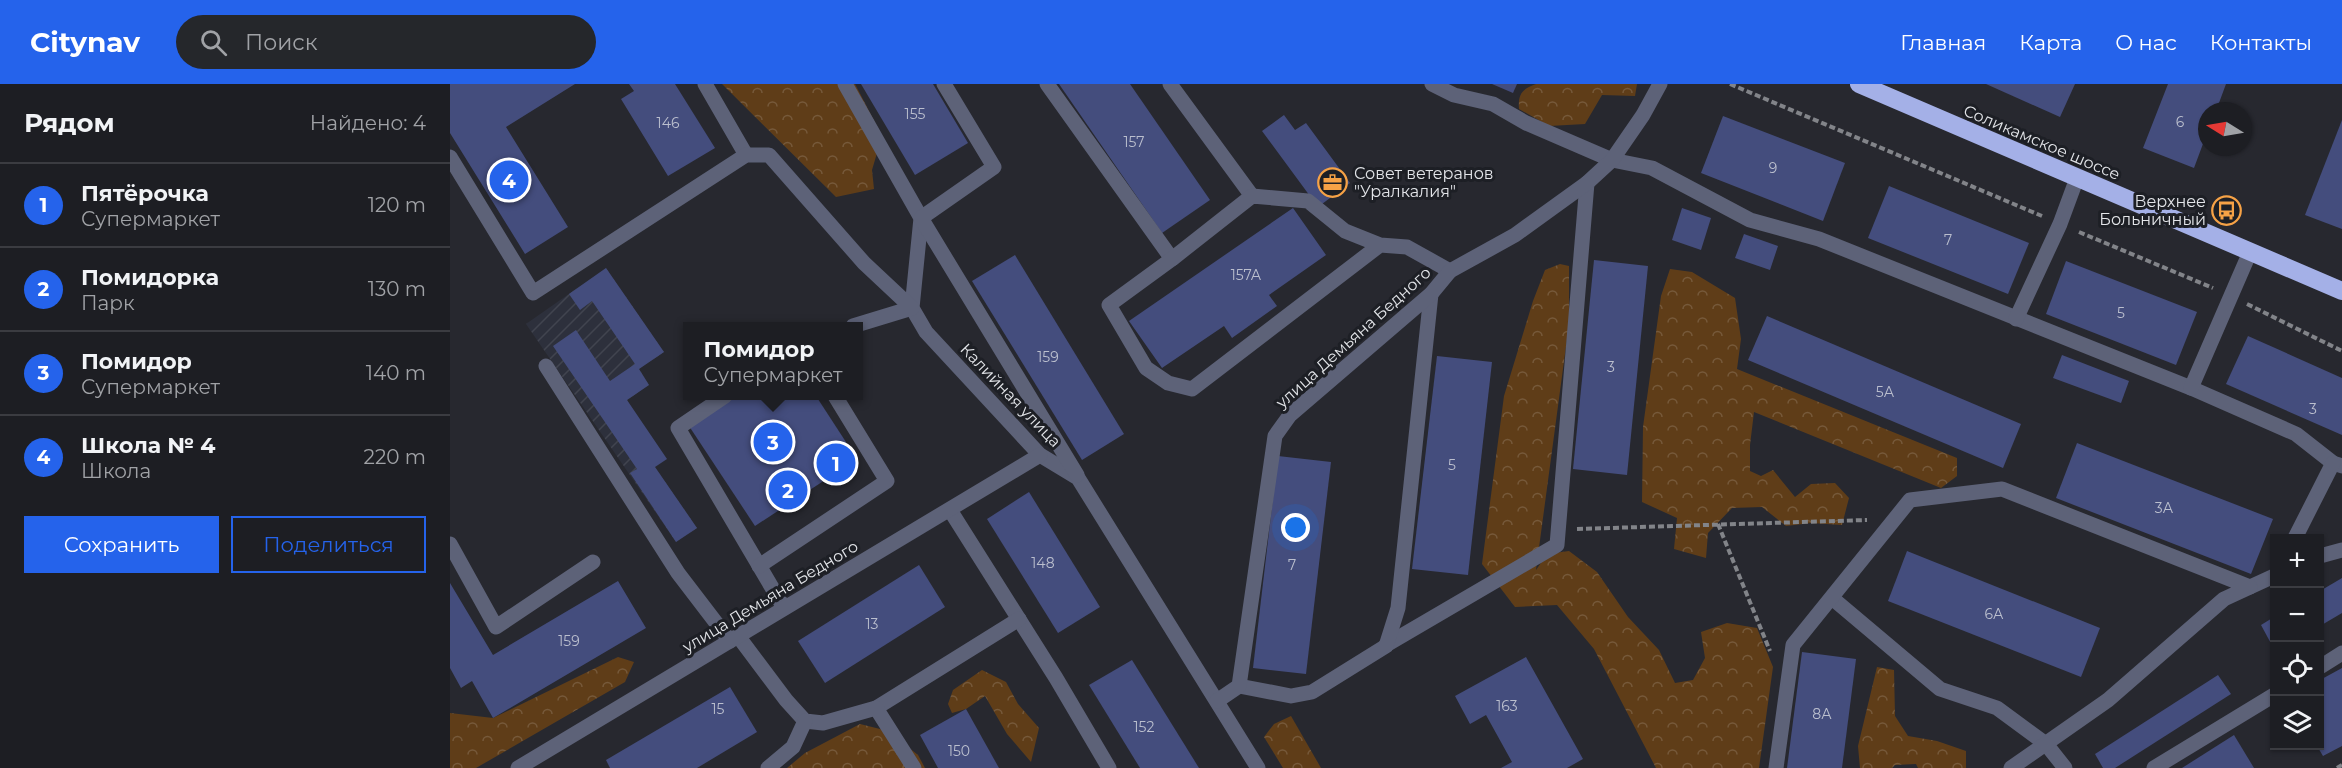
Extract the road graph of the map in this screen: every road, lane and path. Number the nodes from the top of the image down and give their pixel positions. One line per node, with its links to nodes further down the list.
1 (705, 84): 10 (street)
2 (844, 84): 16 (street)
3 (944, 84): 16 (street)
4 (1047, 84): 20 (street)
5 (1170, 84): 15 (street)
6 (1432, 84): 12 (street)
7 (1660, 84): 12 (street, улица Демьяна Бедного)
8 (1731, 84): 17 (path)
9 (1862, 84): 13 (highway, Соликамское шоссе)
10 (747, 155): 11 (street); 25 (street, Калийная улица)
11 (450, 157)
12 (1612, 160): 14 (street, улица Демьяна Бедного); 26 (street)
13 (2077, 178): 17 (street); 19 (highway, Соликамское шоссе)
14 (1587, 183): 21 (street, улица Демьяна Бедного); 39 (street)
15 (1252, 196): 18 (street); 20 (street)
16 (921, 218): 25 (street); 35 (street)
17 (2060, 224): 24 (path); 26 (street)
18 (1380, 245): 20 (street); 21 (street)
19 (2250, 252): 22 (highway, Соликамское шоссе); 24 (street)
20 (1172, 259)
21 (1450, 271): 23 (street, улица Демьяна Бедного)
22 (2342, 291)
23 (1431, 294): 52 (street); 55 (street, улица Демьяна Бедного)
24 (2231, 296): 28 (path); 30 (street)
25 (912, 308): 27 (street); 33 (street, Калийная улица)
26 (2016, 318): 30 (street)
27 (863, 324)
28 (2342, 351)
29 (546, 366): 51 (street)
30 (2191, 388): 34 (street)
31 (719, 400): 45 (street)
32 (837, 400): 45 (street)
33 (1040, 455): 35 (street, Калийная улица); 36 (street, улица Демьяна Бедного)
34 (2337, 465): 40 (street)
35 (1078, 478): 58 (street, Калийная улица)
36 (950, 510): 49 (street, улица Демьяна Бедного); 50 (street)
37 (1895, 519): 38 (path); 47 (street); 48 (street)
38 (1718, 524): 39 (path); 56 (path)
39 (1559, 530): 52 (street)
40 (2297, 534)
41 (450, 544): 44 (street)
42 (2342, 550): 43 (street)
43 (2324, 555)
44 (592, 562)
45 (759, 566): 49 (street)
46 (2270, 578): 47 (street)
47 (2250, 587): 61 (street)
48 (1832, 598): 56 (street); 61 (street)
49 (784, 608): 51 (street, улица Демьяна Бедного)
50 (1019, 619): 59 (street); 66 (street)
51 (734, 638): 60 (street); 63 (street, улица Демьяна Бедного)
52 (1386, 645): 55 (street)
53 (2342, 653): 54 (street)
54 (2324, 664)
55 (1239, 686): 58 (street)
56 (1786, 691): 68 (street)
57 (2272, 696): 71 (street)
58 (1217, 701): 67 (street, Калийная улица)
59 (876, 708): 60 (street); 65 (street)
60 (806, 721): 64 (street)
61 (2046, 744): 69 (street); 70 (street)
62 (2342, 765): 72 (path)
63 (518, 768)
64 (768, 768)
65 (914, 768)
66 (1109, 768)
67 (1258, 768)
68 (1776, 768)
69 (2011, 768)
70 (2065, 768)
71 (2154, 768)
72 (2337, 768)

